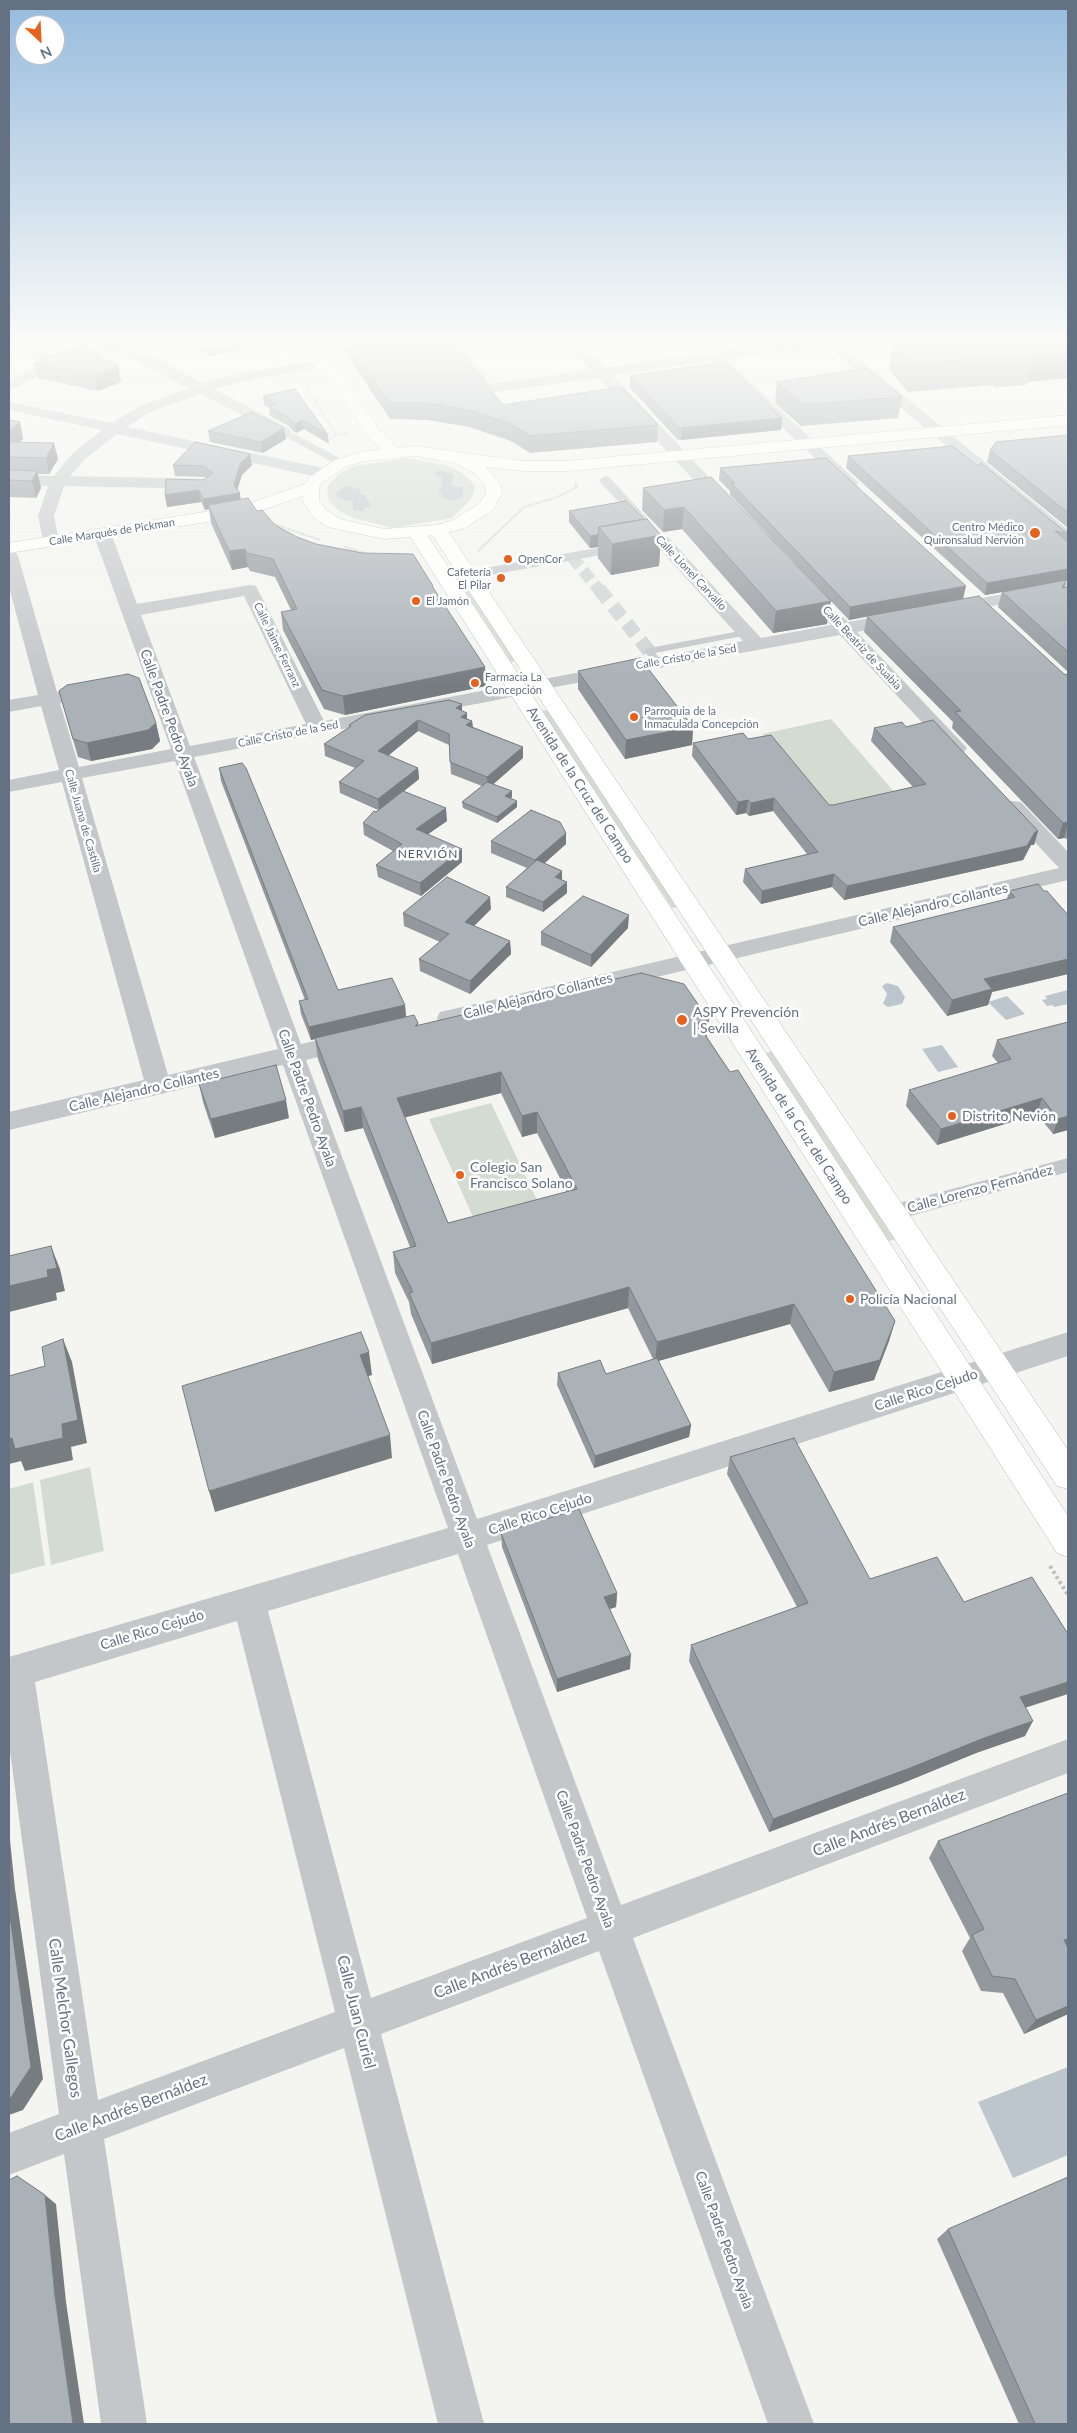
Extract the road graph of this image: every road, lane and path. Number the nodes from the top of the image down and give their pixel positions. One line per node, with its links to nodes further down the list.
1 (679, 456): 23 (street)
2 (79, 457): 16 (street)
3 (244, 457): 12 (street)
4 (329, 457): 11 (street)
5 (363, 457): 11 (main road)
6 (446, 457): 10 (main road)
7 (676, 457): 13 (main road)
8 (822, 457): 20 (street)
9 (969, 457): 27 (street)
10 (461, 460): 13 (main road); 19 (main road)
11 (341, 463): 12 (main road)
12 (323, 473): 18 (main road)
13 (570, 473): 19 (main road); 32 (path)
14 (9, 480): 16 (street)
15 (605, 480): 26 (street, Calle Lionel Carvallo)
16 (58, 481): 17 (street); 28 (street)
17 (205, 484)
18 (311, 487): 21 (main road); 24 (main road)
19 (507, 487): 24 (main road)
20 (864, 496)
21 (245, 511): 22 (main road); 25 (main road, Calle Marqués de Pickman)
22 (285, 512)
23 (741, 519)
24 (428, 531): 43 (main road, Avenida de la Cruz del Campo)
25 (102, 533): 28 (main road, Calle Marqués de Pickman); 38 (street, Calle Padre Pedro Ayala)
26 (655, 536): 42 (street, Calle Lionel Carvallo)
27 (1068, 538)
28 (50, 541): 30 (main road, Calle Marqués de Pickman)
29 (635, 545): 33 (street)
30 (9, 548)
31 (9, 556): 39 (street, Calle Juana de Castilla)
32 (475, 556)
33 (485, 572)
34 (1068, 586): 36 (street, Calle Cristo de la Sed)
35 (966, 590): 36 (street)
36 (980, 603): 40 (street); 41 (street, Calle Cristo de la Sed)
37 (824, 606): 41 (street, Calle Beatriz de Suabia)
38 (130, 611): 47 (street, Calle Jaime Ferranz); 48 (street, Calle Padre Pedro Ayala)
39 (17, 614): 45 (street, Calle Juana de Castilla)
40 (995, 616)
41 (844, 628): 42 (street, Calle Cristo de la Sed); 49 (street, Calle Beatriz de Suabia)
42 (751, 638): 43 (street, Calle Cristo de la Sed)
43 (530, 687): 47 (street, Calle Cristo de la Sed); 55 (main road, Avenida de la Cruz del Campo); 56 (main road, Avenida de la Cruz del Campo)
44 (86, 692): 45 (street)
45 (49, 699): 46 (street); 50 (street, Calle Juana de Castilla)
46 (9, 706)
47 (318, 728): 48 (street, Calle Cristo de la Sed)
48 (182, 753): 50 (street, Calle Cristo de la Sed); 59 (street, Calle Padre Pedro Ayala)
49 (973, 765)
50 (70, 774): 51 (street, Calle Cristo de la Sed); 60 (street, Calle Juana de Castilla)
51 (9, 786)
52 (1000, 794): 53 (street)
53 (1068, 866)
54 (1068, 873): 55 (street, Calle Alejandro Collantes)
55 (720, 954): 56 (street, Calle Alejandro Collantes); 63 (main road, Avenida de la Cruz del Campo)
56 (693, 960): 57 (street, Calle Alejandro Collantes); 66 (main road, Avenida de la Cruz del Campo)
57 (430, 1022)
58 (372, 1036): 59 (street, Calle Alejandro Collantes)
59 (292, 1055): 60 (street, Calle Alejandro Collantes); 68 (street, Calle Padre Pedro Ayala)
60 (158, 1086): 61 (street, Calle Alejandro Collantes)
61 (9, 1121)
62 (1068, 1164): 63 (street, Calle Lorenzo Fernández)
63 (892, 1213): 65 (main road, Avenida de la Cruz del Campo)
64 (1068, 1344): 65 (street, Calle Rico Cejudo)
65 (995, 1368): 66 (street, Calle Rico Cejudo); 67 (main road, Avenida de la Cruz del Campo)
66 (963, 1379): 68 (street, Calle Rico Cejudo); 69 (main road, Avenida de la Cruz del Campo)
67 (1068, 1476)
68 (467, 1537): 70 (street, Calle Rico Cejudo); 73 (street, Calle Padre Pedro Ayala)
69 (1068, 1542)
70 (249, 1601): 71 (street, Calle Rico Cejudo); 74 (street, Calle Juan Curiel)
71 (12, 1672): 75 (street, Calle Melchor Gallegos)
72 (1068, 1756): 73 (street, Calle Andrés Bernáldez)
73 (610, 1928): 74 (street, Calle Andrés Bernáldez); 79 (street, Calle Padre Pedro Ayala)
74 (358, 2022): 75 (street, Calle Andrés Bernáldez); 78 (street, Calle Juan Curiel)
75 (81, 2127): 76 (street, Calle Andrés Bernáldez); 77 (street, Calle Melchor Gallegos)
76 (9, 2154)
77 (124, 2424)
78 (461, 2424)
79 (791, 2424)

